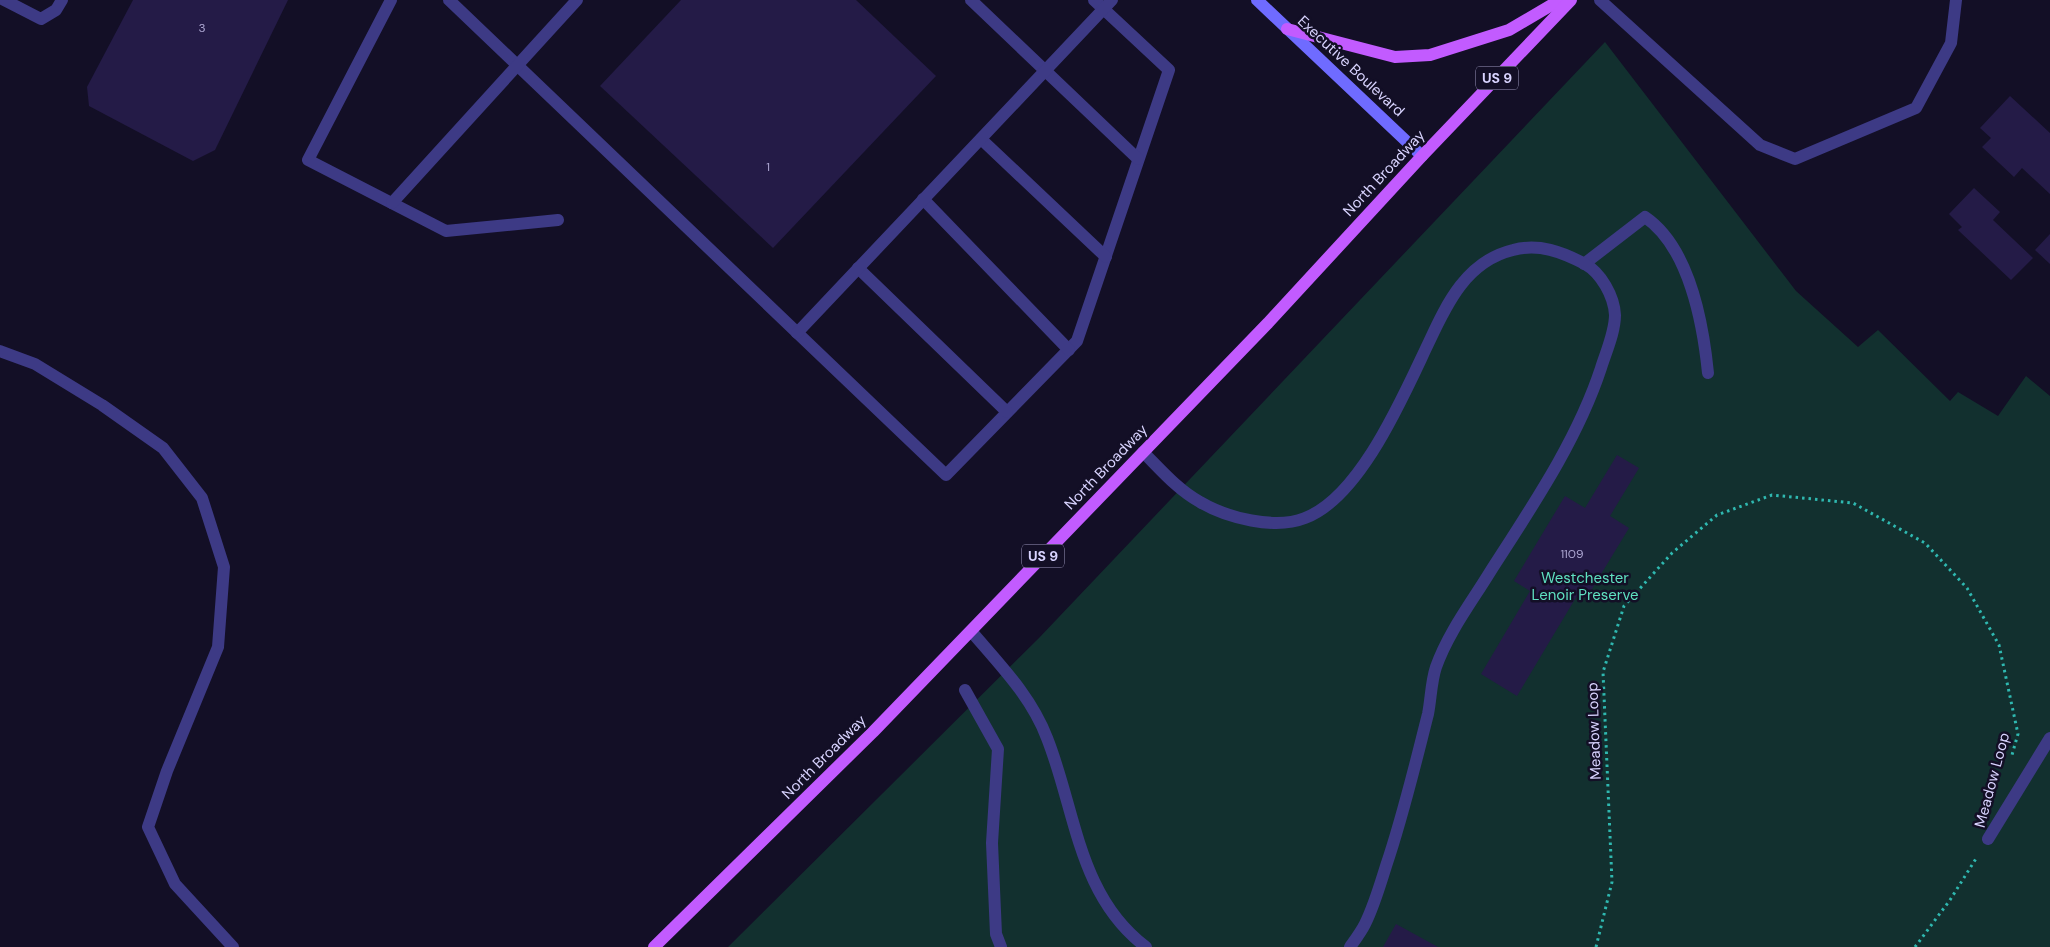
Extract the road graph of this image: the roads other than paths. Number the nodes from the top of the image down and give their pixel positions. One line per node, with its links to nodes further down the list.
1 (4, 0): 2 (lane)
2 (62, 0)
3 (391, 0): 20 (lane)
4 (449, 0): 14 (lane)
5 (576, 0): 14 (lane)
6 (971, 0): 15 (lane)
7 (1257, 0): 13 (main road, Executive Boulevard)
8 (1560, 0): 13 (main road)
9 (1571, 0): 17 (main road, North Broadway / US 9)
10 (1600, 0): 11 (lane)
11 (1956, 0)
12 (1103, 3): 15 (lane); 18 (lane)
13 (1287, 29): 17 (main road, Executive Boulevard)
14 (517, 65): 20 (lane); 25 (lane)
15 (1044, 72): 16 (lane); 18 (lane)
16 (980, 139): 19 (lane); 22 (lane)
17 (1422, 156): 30 (main road, North Broadway / US 9)
18 (1138, 159): 22 (lane)
19 (923, 199): 24 (lane); 26 (lane)
20 (392, 203): 21 (lane)
21 (558, 220)
22 (1106, 257): 26 (lane)
23 (1584, 264): 28 (lane); 30 (lane); 39 (lane)
24 (858, 268): 25 (lane); 29 (lane)
25 (797, 332): 29 (lane)
26 (1068, 350): 29 (lane)
27 (0, 351): 35 (lane)
28 (1708, 372)
29 (1008, 412)
30 (1143, 452): 31 (main road, North Broadway / US 9)
31 (971, 631): 36 (main road, North Broadway / US 9); 38 (lane)
32 (965, 690): 37 (lane)
33 (2050, 738): 34 (lane)
34 (1988, 839)
35 (233, 947)
36 (654, 947)
37 (1001, 947)
38 (1146, 947)
39 (1350, 947)

